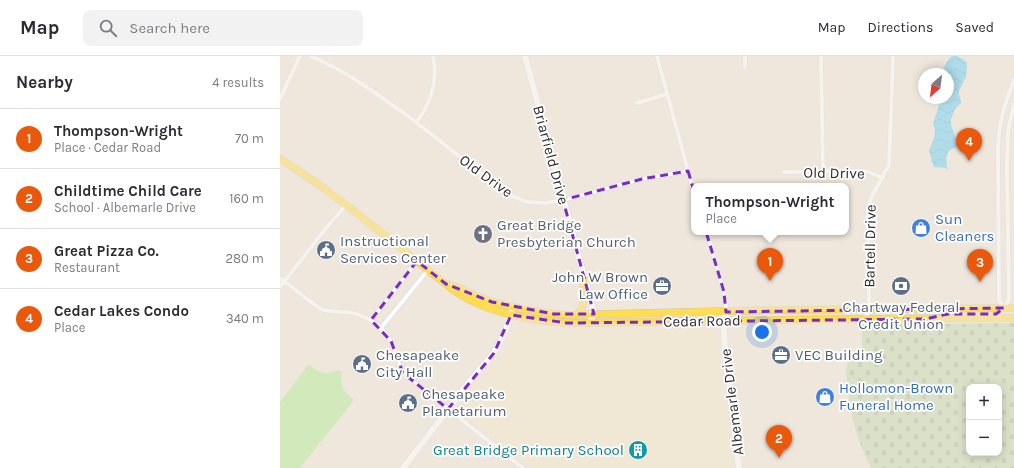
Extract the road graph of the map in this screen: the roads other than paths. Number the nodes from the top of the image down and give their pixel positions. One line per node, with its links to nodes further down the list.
1 (300, 56): 12 (street)
2 (311, 56): 15 (street, Old Drive)
3 (433, 56): 15 (street)
4 (525, 56): 22 (street, Briarfield Drive)
5 (657, 56): 11 (street)
6 (745, 56): 9 (street)
7 (821, 56): 19 (street)
8 (893, 56): 20 (street, Bartell Drive)
9 (745, 67)
10 (1014, 80): 33 (street)
11 (667, 94): 13 (street); 17 (street)
12 (280, 99)
13 (636, 102)
14 (1014, 104): 33 (street)
15 (416, 122): 22 (street, Old Drive)
16 (280, 159): 23 (main road, Cedar Road)
17 (688, 171): 21 (street); 22 (street, Old Drive)
18 (784, 172): 19 (street, Old Drive)
19 (823, 172): 20 (street, Old Drive)
20 (882, 178): 35 (street, Bartell Drive)
21 (691, 183)
22 (563, 200): 28 (street, Briarfield Drive)
23 (346, 205): 25 (main road, Cedar Road); 29 (street)
24 (708, 235): 36 (street)
25 (417, 261): 26 (main road, Cedar Road); 43 (street)
26 (428, 270): 30 (main road, Cedar Road); 47 (street)
27 (280, 278): 29 (street)
28 (584, 279): 37 (street, Briarfield Drive); 40 (main road)
29 (284, 282): 31 (street); 43 (street)
30 (446, 284): 32 (main road, Cedar Road); 39 (main road, Cedar Road)
31 (280, 287)
32 (513, 307): 39 (street); 40 (main road, Cedar Road)
33 (1004, 308): 34 (main road, Cedar Road); 35 (main road, Cedar Road); 38 (main road); 42 (main road)
34 (1014, 308)
35 (870, 310): 36 (main road, Cedar Road); 44 (street, Bartell Drive)
36 (726, 312): 37 (main road, Cedar Road); 45 (street, Albemarle Drive)
37 (594, 314): 40 (main road, Cedar Road); 46 (street)
38 (1014, 314)
39 (511, 315): 46 (main road, Cedar Road); 48 (street)
40 (574, 315)
41 (1014, 318): 42 (main road, Cedar Road)
42 (925, 319): 44 (main road, Cedar Road)
43 (371, 320): 47 (street)
44 (865, 320): 45 (main road, Cedar Road)
45 (724, 321): 46 (main road, Cedar Road); 51 (street, Albemarle Drive)
46 (590, 323)
47 (381, 328): 48 (street)
48 (448, 410): 49 (street); 50 (street)
49 (402, 468)
50 (523, 468)
51 (740, 468)

